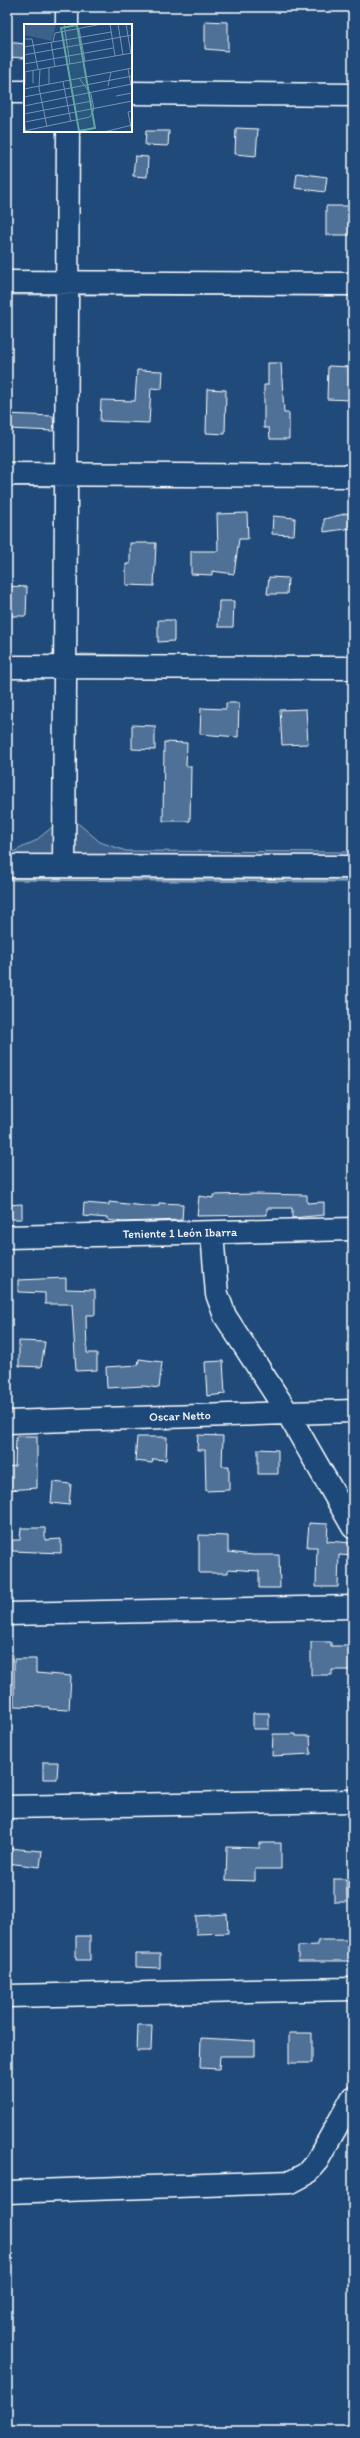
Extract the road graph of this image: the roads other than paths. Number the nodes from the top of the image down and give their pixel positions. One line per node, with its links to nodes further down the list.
1 (67, 7): 2 (street)
2 (68, 24)
3 (7, 92): 4 (street)
4 (24, 92)
5 (132, 93): 6 (street)
6 (353, 95)
7 (68, 132): 9 (street)
8 (7, 282): 9 (street)
9 (67, 282): 10 (street); 12 (street)
10 (353, 284)
11 (7, 474): 12 (street)
12 (66, 475): 13 (street); 15 (street)
13 (353, 476)
14 (7, 667): 15 (street)
15 (65, 667): 16 (street); 18 (street)
16 (353, 668)
17 (7, 866): 18 (street)
18 (64, 866): 19 (street)
19 (353, 867)
20 (353, 1230): 21 (street, Teniente 1 León Ibarra)
21 (212, 1232): 22 (street, Teniente 1 León Ibarra); 24 (street)
22 (7, 1237)
23 (353, 1411): 24 (street, Oscar Netto)
24 (287, 1412): 25 (street, Oscar Netto); 26 (street)
25 (7, 1422)
26 (353, 1527)
27 (353, 1607): 28 (street)
28 (7, 1614)
29 (353, 1801): 30 (street)
30 (7, 1807)
31 (353, 1990): 32 (street)
32 (7, 1996)
33 (353, 2097): 34 (street)
34 (7, 2192)

